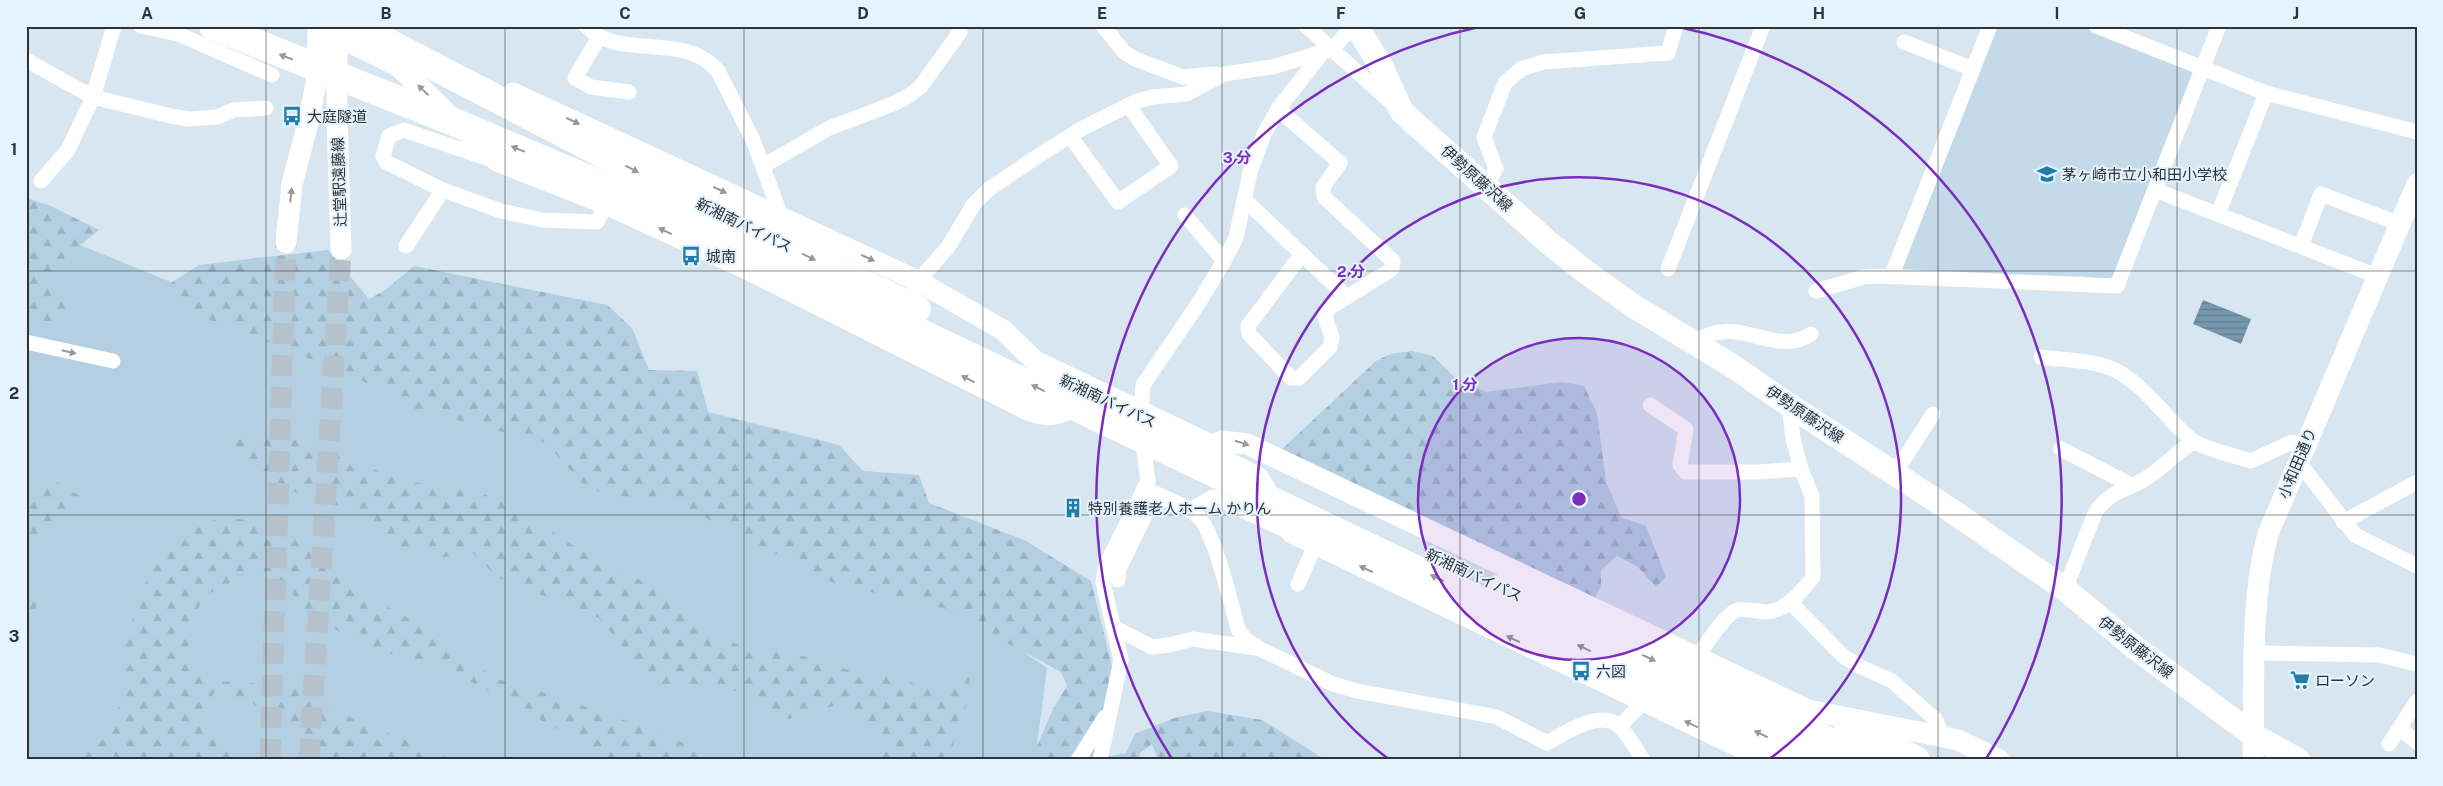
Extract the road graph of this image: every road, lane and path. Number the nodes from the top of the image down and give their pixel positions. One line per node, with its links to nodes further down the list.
1 (114, 26): 28 (street)
2 (141, 26): 25 (street)
3 (213, 26): 106 (highway, 新湘南バイパス, one-way to 3)
4 (318, 26): 15 (street); 49 (street, one-way to 4)
5 (586, 26): 17 (street)
6 (1103, 26): 24 (street)
7 (1306, 26): 19 (street)
8 (1352, 26): 19 (street)
9 (1356, 26): 32 (main road, 伊勢原藤沢線)
10 (1676, 26): 39 (street)
11 (1763, 26): 56 (street)
12 (1990, 26): 23 (street)
13 (2096, 26): 22 (street)
14 (2218, 26): 22 (street)
15 (343, 30): 21 (street); 52 (street, 辻堂駅遠藤線); 106 (highway, 新湘南バイパス, one-way to 106)
16 (960, 32): 36 (street)
17 (599, 37): 26 (street); 36 (street)
18 (1904, 42): 23 (street)
19 (1327, 51): 24 (street); 31 (street); 32 (street)
20 (26, 60): 28 (street)
21 (398, 66): 35 (street, one-way to 21); 44 (street, one-way to 44)
22 (2203, 68): 27 (street); 41 (street)
23 (1973, 69): 57 (street)
24 (1241, 71): 29 (street)
25 (272, 75)
26 (628, 92)
27 (2266, 93): 33 (street); 45 (street)
28 (93, 97): 30 (street); 37 (street)
29 (1129, 106): 34 (street); 34 (street)
30 (266, 108)
31 (1278, 109): 42 (street); 61 (street)
32 (1402, 112): 39 (main road, 伊勢原藤沢線)
33 (2417, 132)
34 (1070, 136): 59 (street)
35 (497, 161): 40 (street); 43 (street)
36 (763, 166): 47 (street)
37 (41, 180)
38 (2417, 184): 48 (street, 小和田通り)
39 (1486, 186): 65 (main road, 伊勢原藤沢線)
40 (443, 190): 43 (street); 50 (street)
41 (2155, 190): 45 (street); 57 (street)
42 (1245, 200): 53 (street); 54 (street)
43 (606, 204): 55 (street, one-way to 43)
44 (760, 209): 47 (street); 55 (street)
45 (2218, 214): 51 (street)
46 (1185, 216): 54 (street)
47 (782, 219): 59 (street, one-way to 59)
48 (2400, 224): 51 (street); 58 (street, 小和田通り)
49 (286, 243)
50 (406, 246)
51 (2300, 246): 58 (street)
52 (341, 249)
53 (1302, 254): 61 (street); 61 (street)
54 (1224, 261): 71 (street)
55 (732, 263): 64 (street)
56 (1668, 268)
57 (1891, 276): 60 (street)
58 (2378, 276): 74 (street, 小和田通り)
59 (918, 282): 64 (street); 71 (street)
60 (1816, 291)
61 (1347, 297)
62 (1811, 334): 65 (street)
63 (26, 342): 67 (street, one-way to 67)
64 (895, 342): 71 (street, one-way to 64)
65 (1694, 343): 69 (main road, 伊勢原藤沢線)
66 (2041, 357): 72 (street)
67 (112, 361)
68 (1650, 405): 76 (street)
69 (1789, 405): 76 (street); 77 (main road, 伊勢原藤沢線)
70 (1934, 414): 77 (street)
71 (1140, 417): 75 (street, one-way to 75); 80 (street); 81 (street)
72 (2194, 442): 74 (street); 79 (street)
73 (2062, 449): 79 (street)
74 (2302, 454): 84 (street); 94 (street, 小和田通り)
75 (1284, 462): 81 (street); 95 (street)
76 (1801, 469): 91 (street)
77 (1895, 473): 90 (main road, 伊勢原藤沢線)
78 (2417, 482): 84 (street)
79 (2131, 485): 90 (street)
80 (1144, 488): 82 (street); 92 (street)
81 (1266, 490): 85 (street)
82 (1166, 499): 83 (street); 88 (street)
83 (1190, 510): 85 (street); 93 (street)
84 (2343, 522): 87 (street)
85 (1292, 533): 86 (street)
86 (1315, 545): 89 (street); 97 (street, one-way to 86)
87 (2417, 566)
88 (1118, 580)
89 (1298, 584)
90 (2065, 589): 102 (main road, 伊勢原藤沢線)
91 (1790, 602): 95 (street); 103 (street)
92 (1115, 628): 93 (street); 99 (street)
93 (1260, 649): 100 (street)
94 (2256, 653): 96 (street); 102 (street, 小和田通り)
95 (1697, 657): 103 (street)
96 (2417, 664)
97 (1644, 701): 100 (street); 110 (street, one-way to 97)
98 (2417, 701): 101 (street)
99 (1110, 709): 107 (street); 108 (street)
100 (1620, 726): 109 (street)
101 (2400, 729): 104 (street); 105 (street)
102 (2253, 735): 114 (street, 小和田通り); 115 (main road, 伊勢原藤沢線)
103 (1944, 737): 113 (street)
104 (2417, 742)
105 (2390, 744)
106 (1811, 752): 111 (highway, 新湘南バイパス); 112 (highway)
107 (1078, 760)
108 (1100, 760)
109 (1643, 760)
110 (1767, 760)
111 (1869, 760)
112 (1916, 760)
113 (1998, 760)
114 (2253, 760)
115 (2298, 760)

